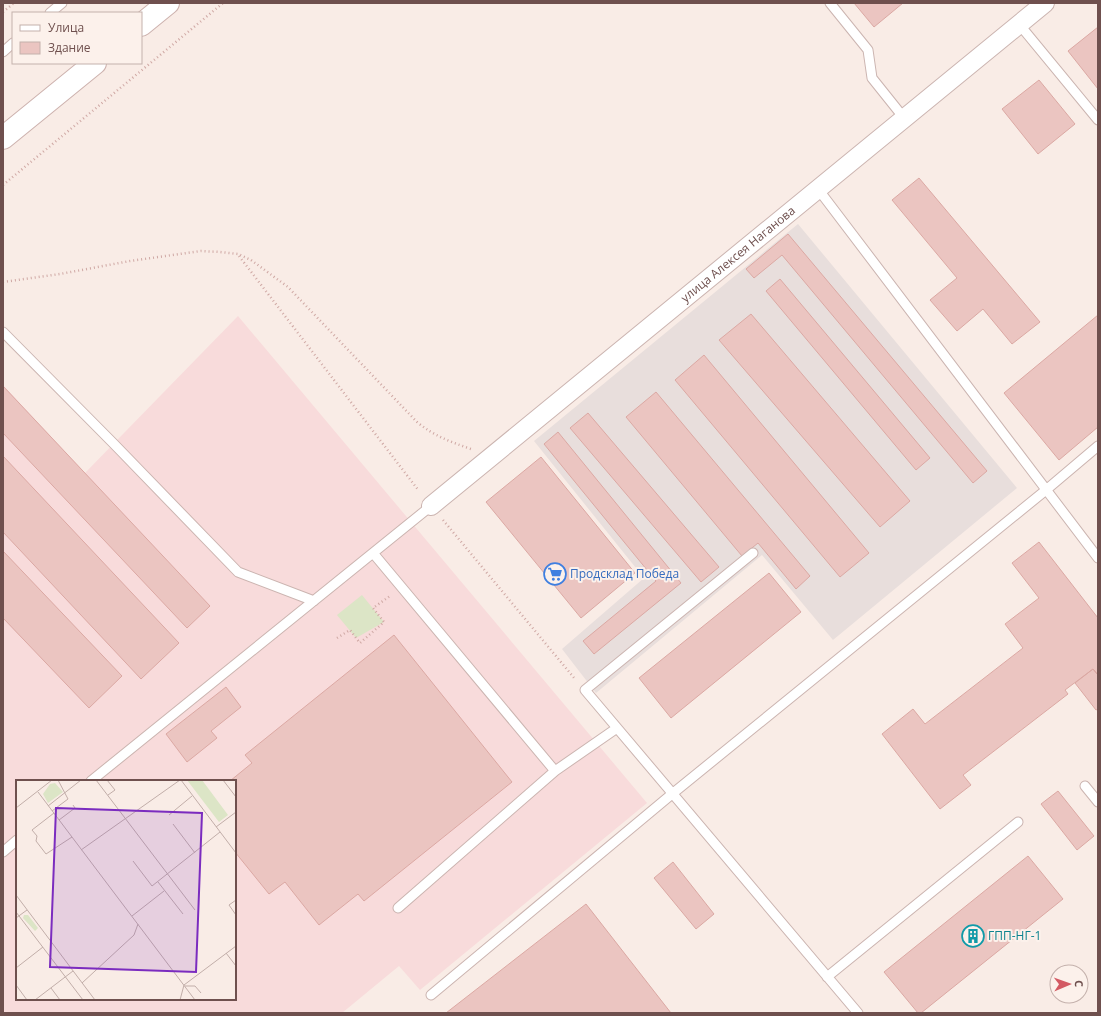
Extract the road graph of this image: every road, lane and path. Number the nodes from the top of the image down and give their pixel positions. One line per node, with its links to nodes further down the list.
1 (14, 3): 7 (path)
2 (62, 3): 8 (lane)
3 (168, 3): 9 (street)
4 (223, 3): 17 (path)
5 (830, 3): 14 (lane)
6 (1045, 3): 10 (street, улица Алексея Наганова)
7 (3, 12)
8 (51, 12)
9 (142, 24)
10 (1019, 24): 14 (street, улица Алексея Наганова); 15 (lane)
11 (12, 44): 12 (lane)
12 (3, 52)
13 (94, 64): 16 (street)
14 (904, 118): 18 (street, улица Алексея Наганова)
15 (1098, 120)
16 (3, 138)
17 (3, 185)
18 (818, 189): 23 (street, улица Алексея Наганова); 24 (lane)
19 (238, 254): 20 (path); 23 (path); 25 (path)
20 (3, 282)
21 (3, 332): 30 (lane)
22 (1098, 446): 24 (lane)
23 (492, 456): 25 (street, улица Алексея Наганова)
24 (1046, 490): 28 (lane); 37 (lane)
25 (431, 506): 26 (lane); 32 (path)
26 (373, 553): 29 (lane); 30 (lane)
27 (753, 553): 32 (lane)
28 (1098, 558)
29 (401, 587): 31 (path); 34 (lane)
30 (314, 600): 35 (lane)
31 (337, 638)
32 (585, 690): 33 (lane)
33 (617, 728): 34 (lane); 37 (lane)
34 (555, 771): 42 (lane)
35 (92, 780)
36 (1085, 786): 38 (lane)
37 (672, 794): 43 (lane); 44 (lane)
38 (1098, 802)
39 (1018, 822): 43 (lane)
40 (16, 841): 41 (lane)
41 (3, 852)
42 (398, 908)
43 (827, 977): 45 (lane)
44 (432, 995)
45 (858, 1013)

